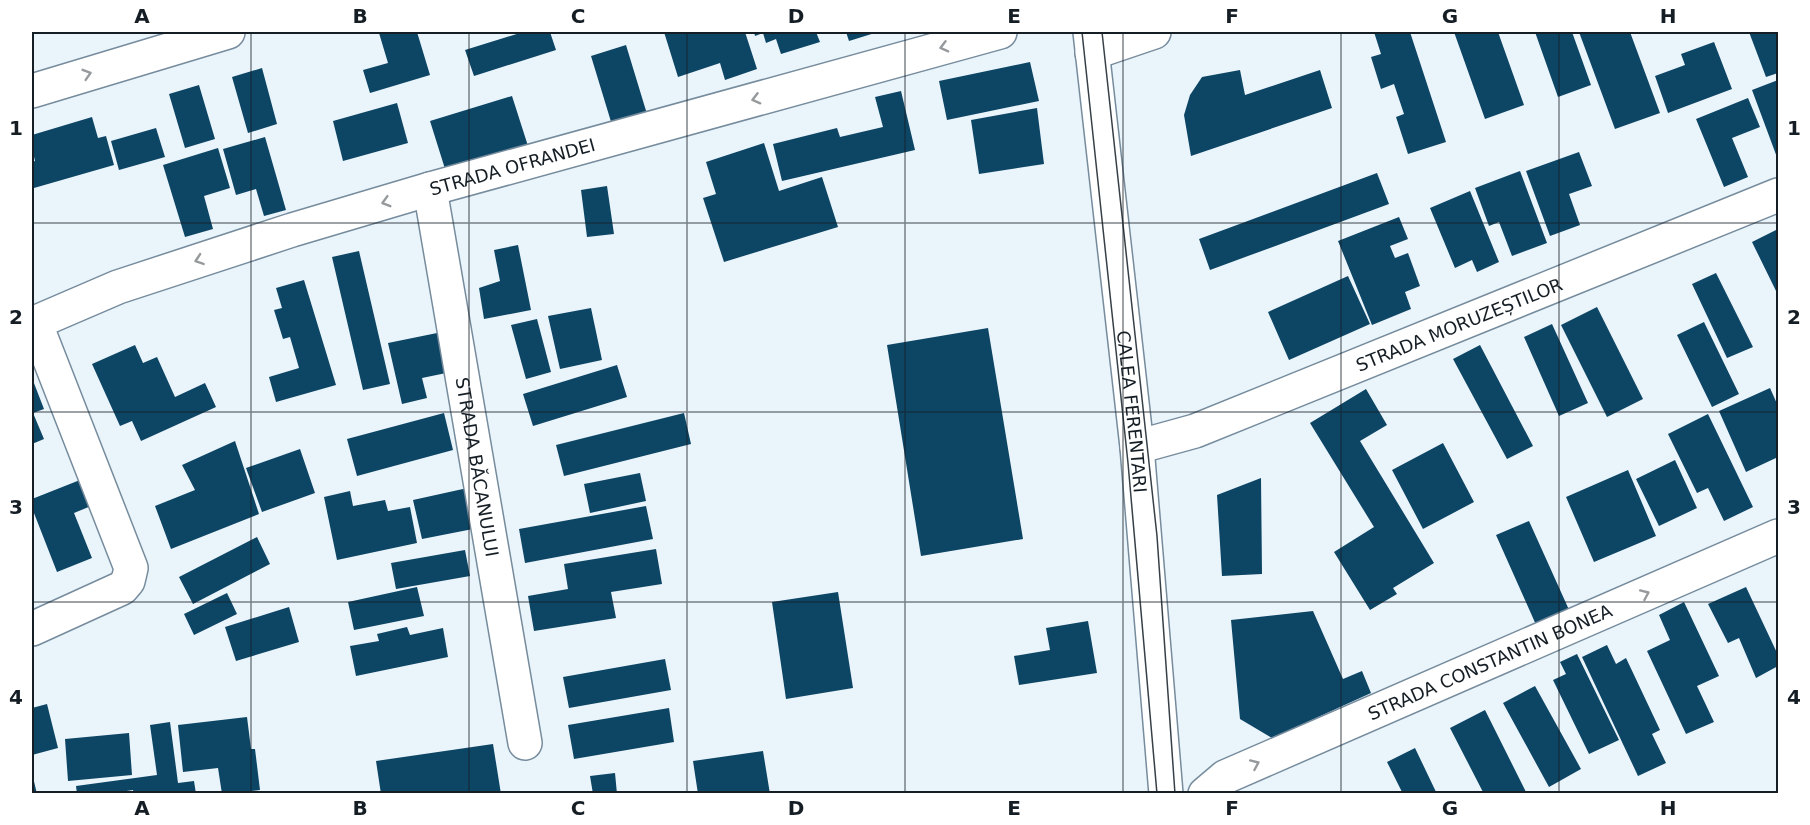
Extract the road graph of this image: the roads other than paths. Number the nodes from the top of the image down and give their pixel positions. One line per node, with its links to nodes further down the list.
1 (228, 32): 5 (street, one-way to 1)
2 (1000, 32): 6 (street, STRADA OFRANDEI, one-way to 6)
3 (1154, 32): 4 (street)
4 (1091, 42): 9 (street, CALEA FERENTARI)
5 (32, 91)
6 (430, 189): 8 (street, STRADA OFRANDEI, one-way to 8); 12 (street, STRADA BĂCANULUI)
7 (1779, 195): 9 (street, STRADA MORUZEȘTILOR)
8 (33, 323): 11 (street)
9 (1137, 447): 13 (street, CALEA FERENTARI)
10 (1779, 536): 14 (street, STRADA CONSTANTIN BONEA, one-way to 10)
11 (32, 629)
12 (525, 743)
13 (1166, 794)
14 (1204, 794)

